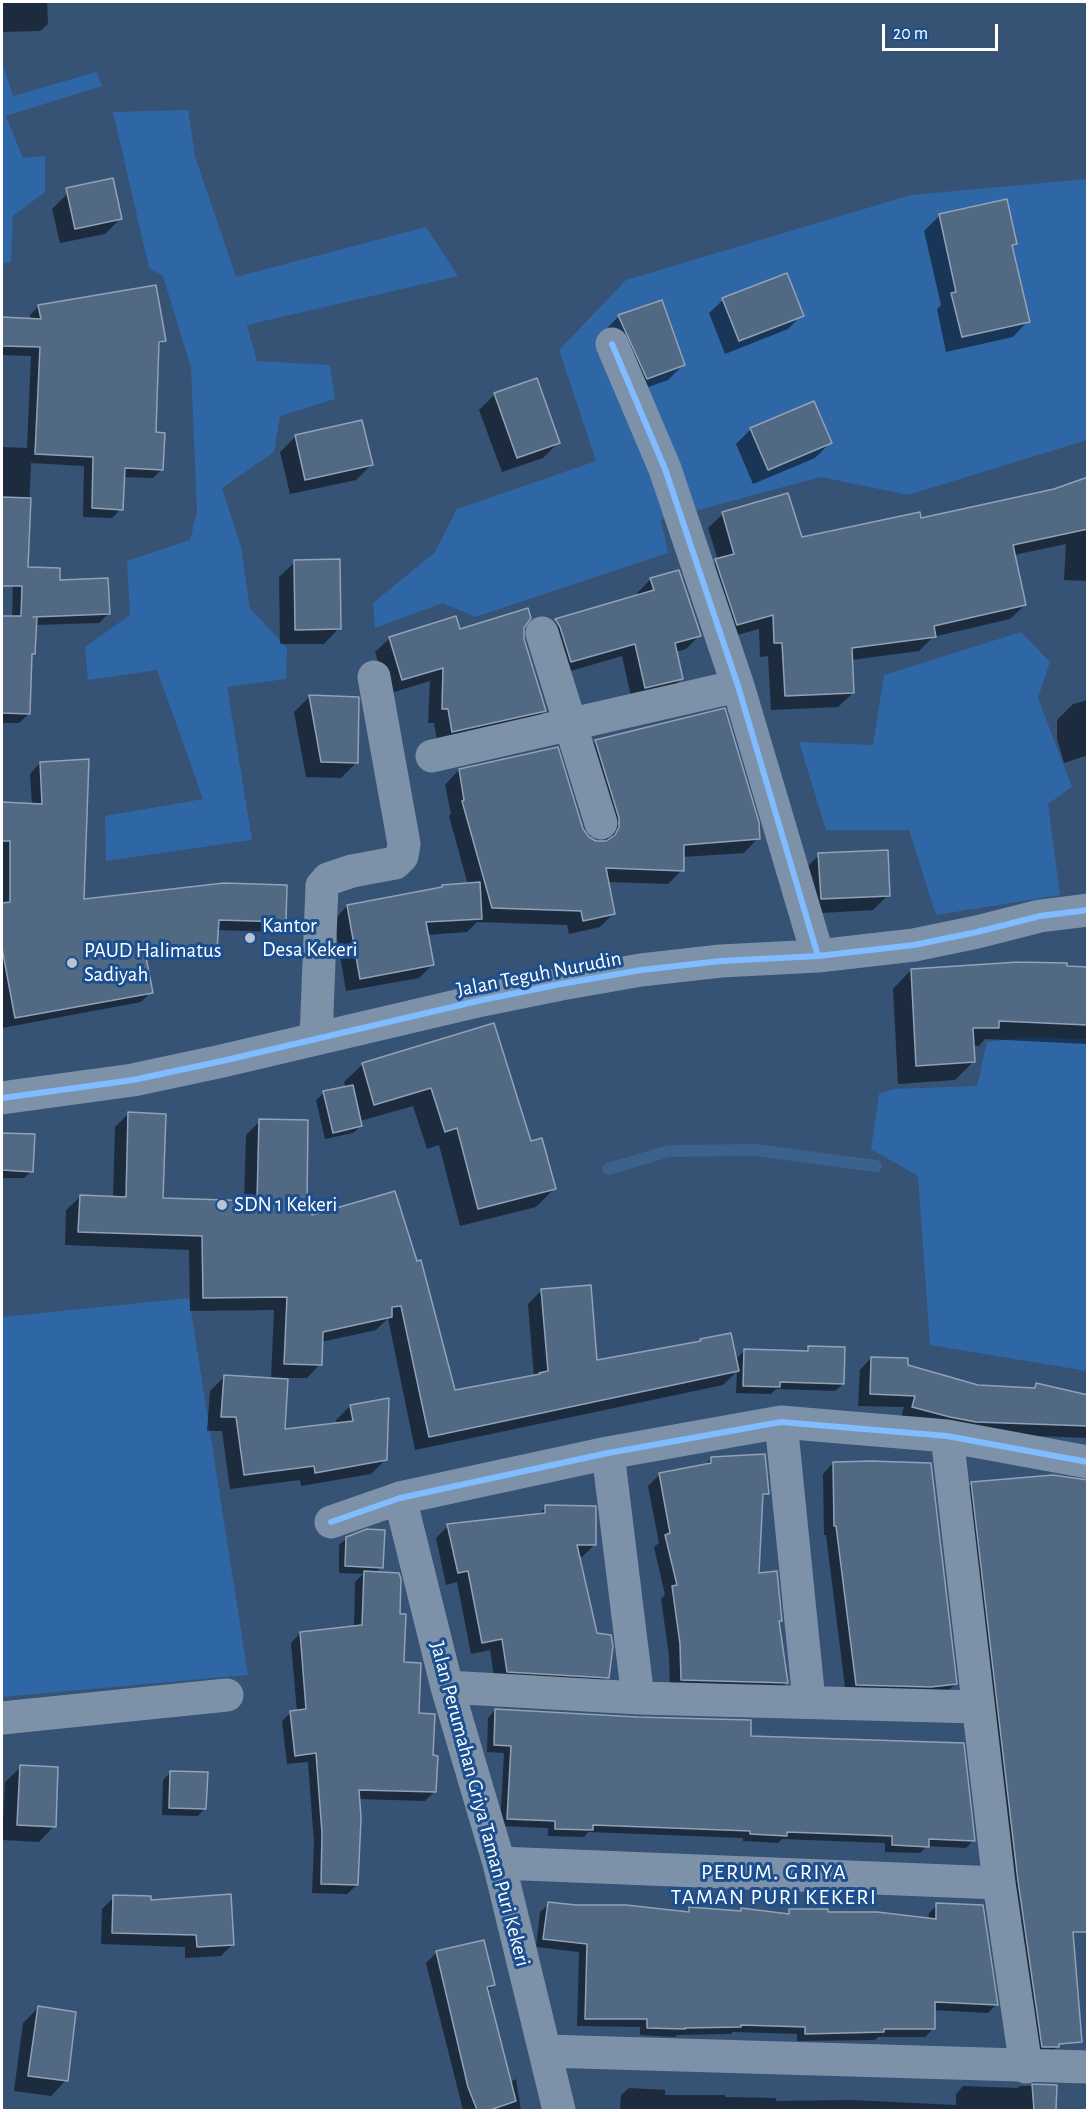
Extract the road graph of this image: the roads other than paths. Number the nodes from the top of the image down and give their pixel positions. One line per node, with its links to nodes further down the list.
1 (612, 344): 4 (street)
2 (542, 633): 5 (street)
3 (374, 677): 10 (street)
4 (738, 686): 5 (street); 9 (street)
5 (572, 723): 6 (street); 7 (street)
6 (432, 756)
7 (601, 823)
8 (1088, 910): 9 (street, Jalan Teguh Nurudin)
9 (818, 956): 10 (street, Jalan Teguh Nurudin)
10 (315, 1038): 11 (street, Jalan Teguh Nurudin)
11 (2, 1098)
12 (781, 1422): 13 (street); 14 (street); 21 (street)
13 (947, 1436): 15 (street); 22 (street)
14 (608, 1453): 16 (street); 20 (street)
15 (1088, 1462)
16 (400, 1498): 17 (street); 18 (street, Jalan Perumahan Griya Taman Puri Kekeri)
17 (331, 1522)
18 (447, 1687): 20 (street); 24 (street, Jalan Perumahan Griya Taman Puri Kekeri)
19 (227, 1695): 23 (street)
20 (638, 1698): 21 (street)
21 (809, 1701): 22 (street)
22 (977, 1707): 25 (street)
23 (2, 1718)
24 (499, 1863): 25 (street); 26 (street, Jalan Perumahan Griya Taman Puri Kekeri)
25 (999, 1883): 27 (street)
26 (545, 2051): 27 (street); 29 (street, Jalan Perumahan Griya Taman Puri Kekeri)
27 (1026, 2067): 28 (street)
28 (1087, 2070)
29 (559, 2110)

